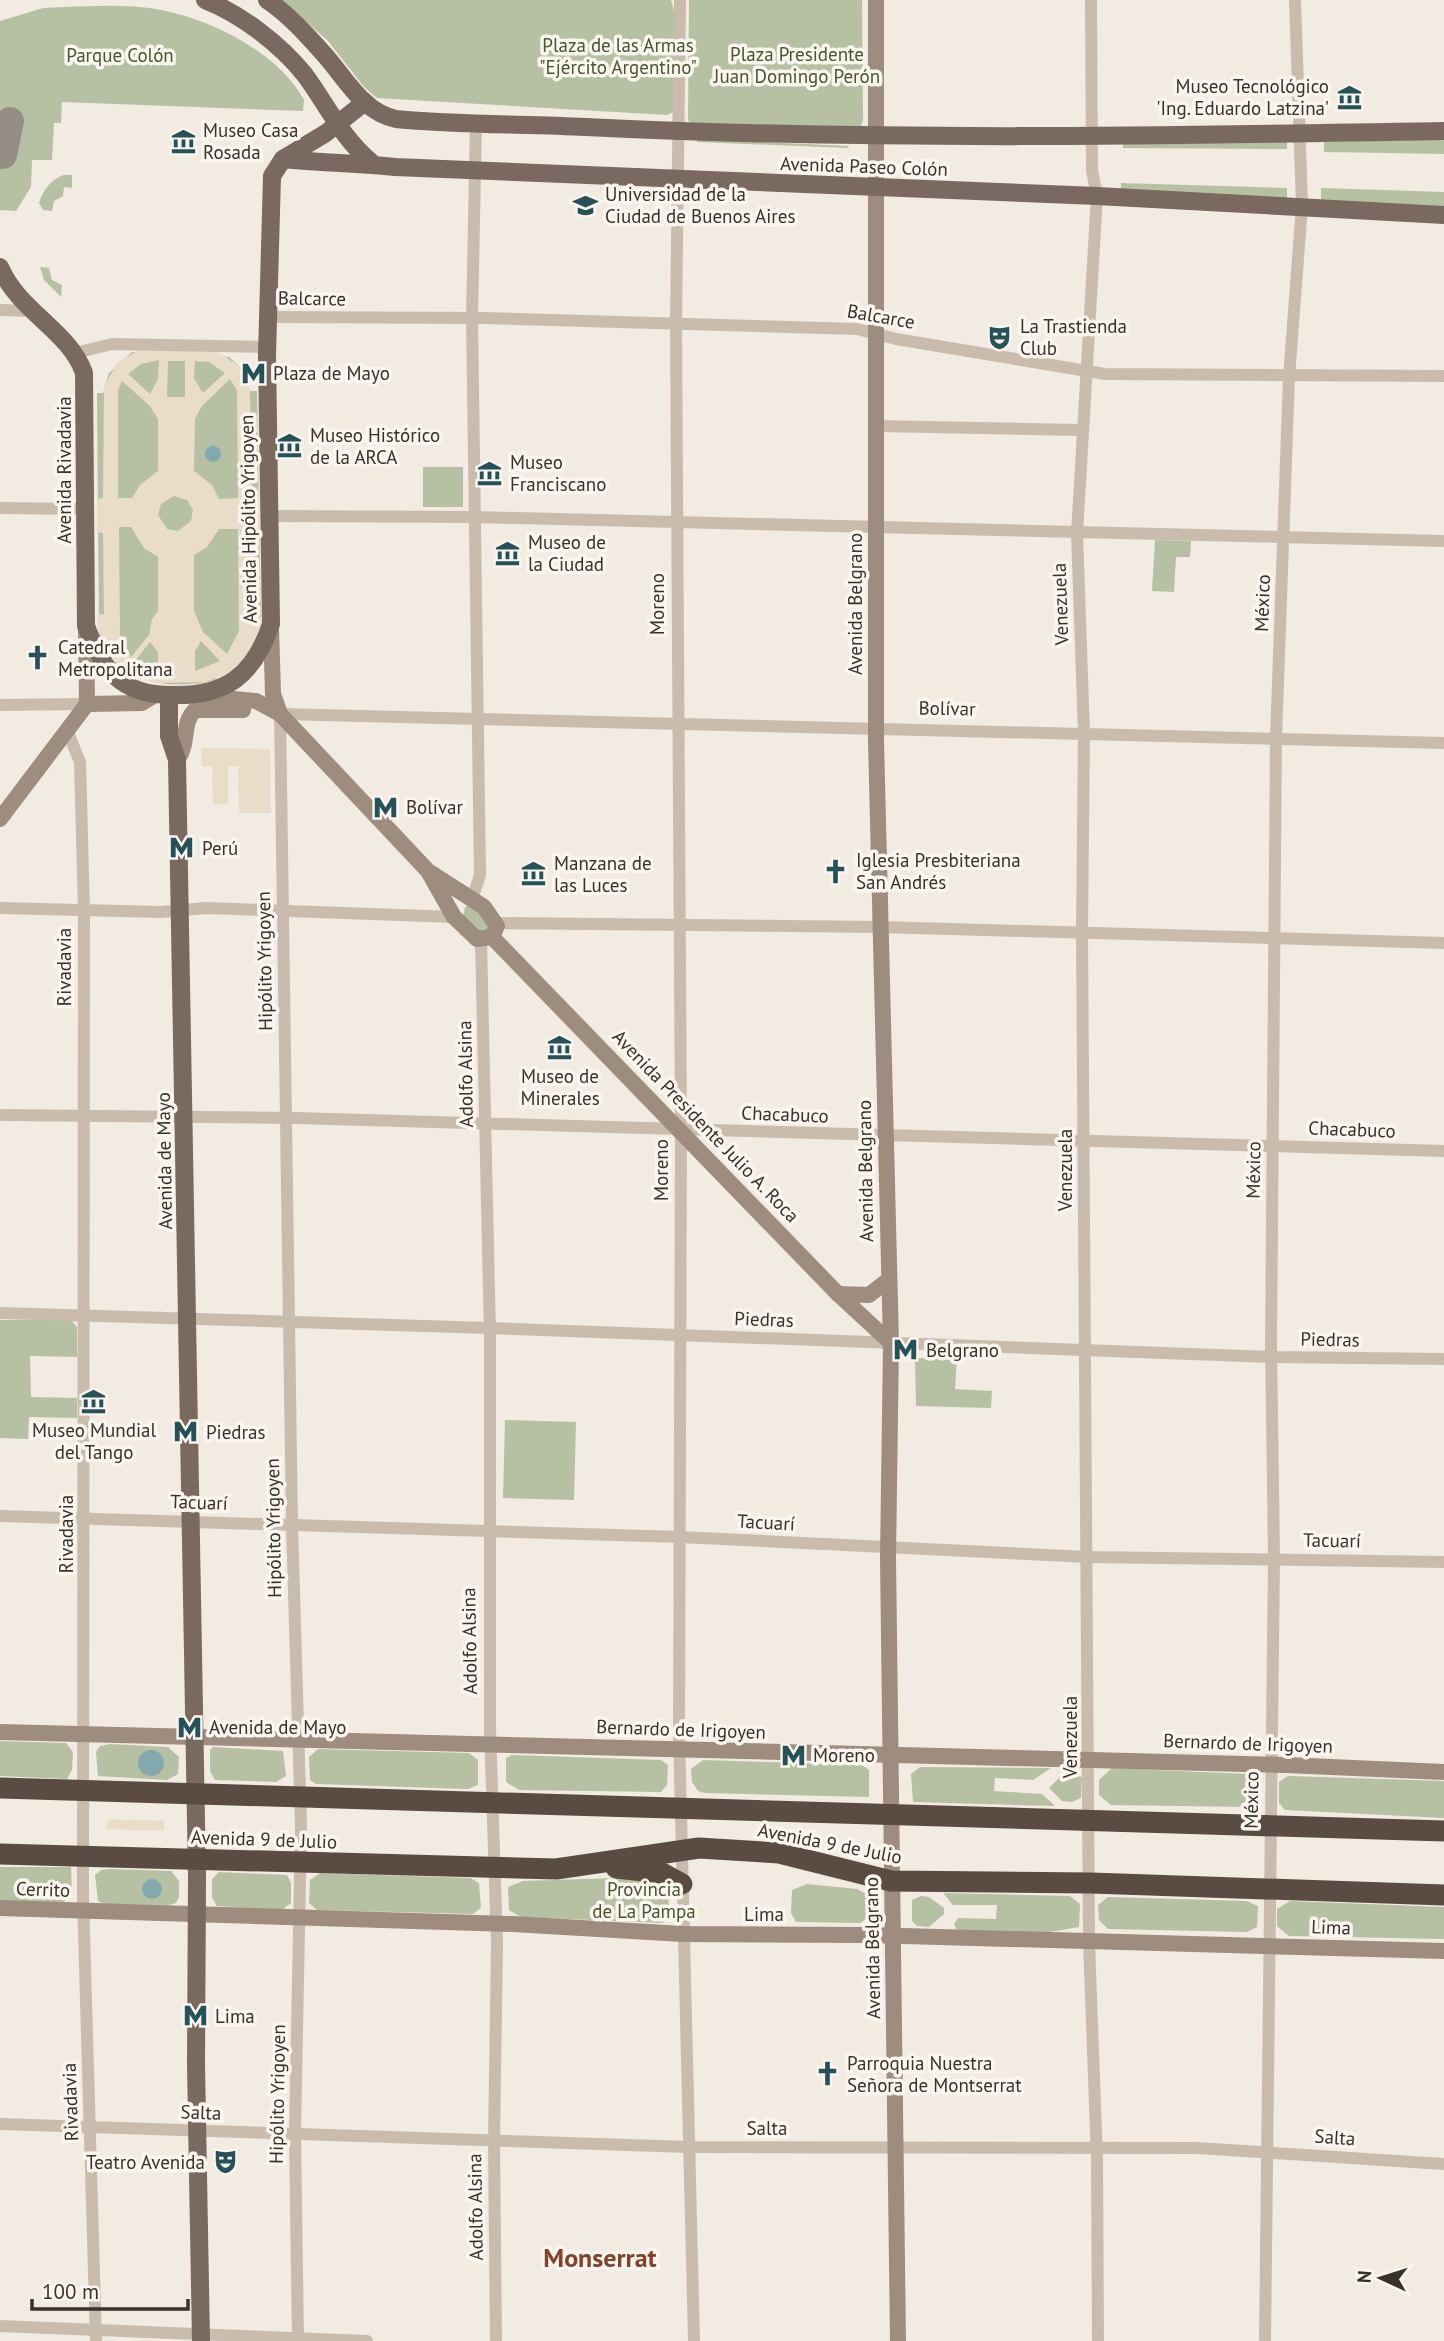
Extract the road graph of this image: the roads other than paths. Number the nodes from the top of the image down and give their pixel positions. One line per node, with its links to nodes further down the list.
1 (205, 0): 9 (main road)
2 (267, 0): 7 (main road, Avenida Paseo Colón)
3 (681, 0): 11 (street, Moreno)
4 (876, 0): 13 (main road, Avenida Belgrano)
5 (1091, 0): 14 (street, Venezuela)
6 (1295, 0): 12 (street, México)
7 (365, 102): 8 (main road, Avenida Paseo Colón); 9 (main road)
8 (476, 122): 11 (main road, Avenida Paseo Colón); 17 (street)
9 (336, 124): 15 (main road); 16 (main road)
10 (1444, 131): 12 (main road, Avenida Paseo Colón)
11 (681, 132): 13 (main road, Avenida Paseo Colón); 18 (street, Moreno)
12 (1299, 133): 14 (main road, Avenida Paseo Colón); 21 (street, México)
13 (878, 136): 14 (main road, Avenida Paseo Colón); 19 (main road, Avenida Belgrano)
14 (1092, 137): 20 (street, Venezuela)
15 (284, 159): 16 (main road, Avenida Paseo Colón); 26 (main road, Avenida Hipólito Yrigoyen)
16 (370, 162): 17 (main road, Avenida Paseo Colón)
17 (473, 171): 18 (main road, Avenida Paseo Colón); 27 (street)
18 (678, 180): 19 (main road, Avenida Paseo Colón); 28 (street, Moreno)
19 (878, 188): 20 (main road, Avenida Paseo Colón); 29 (main road, Avenida Belgrano)
20 (1097, 196): 21 (main road, Avenida Paseo Colón); 32 (street, Venezuela)
21 (1302, 206): 22 (main road, Avenida Paseo Colón); 34 (street, México)
22 (1444, 215)
23 (0, 267): 25 (main road)
24 (0, 310): 25 (street)
25 (30, 311): 31 (main road)
26 (267, 317): 27 (street, Balcarce); 30 (main road, Avenida Hipólito Yrigoyen)
27 (472, 318): 28 (street, Balcarce); 40 (street)
28 (676, 323): 29 (street, Balcarce); 41 (street, Moreno)
29 (875, 333): 32 (street, Balcarce); 35 (main road, Avenida Belgrano)
30 (267, 347): 31 (street); 39 (main road, Avenida Hipólito Yrigoyen)
31 (75, 353): 38 (main road, Avenida Rivadavia)
32 (1085, 371): 34 (street, Balcarce); 36 (street, Venezuela)
33 (1444, 376): 34 (street, Balcarce)
34 (1289, 377): 44 (street, México)
35 (876, 426): 36 (street); 42 (main road, Avenida Belgrano)
36 (1082, 430): 43 (street, Venezuela)
37 (0, 508): 38 (street)
38 (84, 509): 47 (main road, Avenida Rivadavia)
39 (268, 516): 40 (street); 46 (main road, Avenida Hipólito Yrigoyen)
40 (474, 517): 41 (street); 53 (street)
41 (677, 523): 42 (street); 54 (street, Moreno)
42 (876, 527): 43 (street); 55 (main road, Avenida Belgrano)
43 (1077, 533): 44 (street); 57 (street, Venezuela)
44 (1284, 536): 45 (street); 58 (street, México)
45 (1444, 541)
46 (271, 624): 49 (main road, Bolívar); 52 (main road, Avenida Hipólito Yrigoyen)
47 (86, 626): 48 (main road, Bolívar); 50 (main road, Avenida Rivadavia)
48 (162, 695): 49 (main road, Bolívar); 50 (main road, Bolívar); 60 (main road, Avenida de Mayo)
49 (200, 696): 52 (main road, Bolívar)
50 (87, 704): 51 (street); 56 (main road)
51 (0, 705)
52 (280, 714): 53 (street, Bolívar); 60 (main road, Bolívar); 62 (main road, Avenida Presidente Julio A. Roca); 66 (street, Hipólito Yrigoyen)
53 (480, 720): 54 (street, Bolívar); 63 (street)
54 (676, 723): 55 (street, Bolívar); 69 (street, Moreno)
55 (876, 728): 57 (street, Bolívar); 70 (main road, Avenida Belgrano)
56 (67, 730): 61 (main road); 67 (street, Rivadavia)
57 (1084, 733): 58 (street, Bolívar); 71 (street, Venezuela)
58 (1276, 738): 59 (street, Bolívar); 73 (street, México)
59 (1444, 743)
60 (177, 761): 65 (main road, Avenida de Mayo)
61 (0, 819)
62 (428, 871): 63 (main road, Avenida Presidente Julio A. Roca); 68 (main road, Avenida Presidente Julio A. Roca)
63 (472, 899): 68 (main road); 72 (main road, Avenida Presidente Julio A. Roca)
64 (0, 908): 67 (street)
65 (181, 910): 66 (street); 67 (street); 77 (main road, Avenida de Mayo)
66 (283, 910): 68 (street); 78 (street, Hipólito Yrigoyen)
67 (84, 911): 76 (street, Rivadavia)
68 (454, 917): 72 (main road, Avenida Presidente Julio A. Roca)
69 (678, 924): 70 (street); 72 (street); 80 (street, Moreno)
70 (881, 927): 71 (street); 81 (main road, Avenida Belgrano)
71 (1082, 932): 73 (street); 82 (street, Venezuela)
72 (490, 933): 79 (street, Adolfo Alsina); 80 (main road, Avenida Presidente Julio A. Roca)
73 (1276, 936): 74 (street); 83 (street, México)
74 (1444, 943)
75 (0, 1115): 76 (street, Chacabuco)
76 (83, 1116): 77 (street, Chacabuco); 88 (street, Rivadavia)
77 (184, 1117): 78 (street, Chacabuco); 89 (main road, Avenida de Mayo)
78 (286, 1119): 79 (street, Chacabuco); 90 (street, Hipólito Yrigoyen)
79 (486, 1124): 80 (street, Chacabuco); 91 (street, Adolfo Alsina)
80 (681, 1130): 81 (street, Chacabuco); 86 (main road, Avenida Presidente Julio A. Roca); 92 (street, Moreno)
81 (885, 1136): 82 (street, Chacabuco); 85 (main road, Avenida Belgrano)
82 (1084, 1141): 83 (street, Chacabuco); 94 (street, Venezuela)
83 (1273, 1146): 84 (street, Chacabuco); 95 (street, México)
84 (1444, 1151)
85 (887, 1281): 86 (main road); 93 (main road, Avenida Belgrano)
86 (838, 1294): 93 (main road, Avenida Presidente Julio A. Roca)
87 (0, 1313): 88 (street, Piedras)
88 (83, 1316): 89 (street, Piedras); 98 (street, Rivadavia)
89 (187, 1319): 90 (street, Piedras); 99 (main road, Avenida de Mayo)
90 (289, 1321): 91 (street, Piedras); 100 (street, Hipólito Yrigoyen)
91 (489, 1328): 92 (street, Piedras); 101 (street, Adolfo Alsina)
92 (679, 1335): 93 (street, Piedras); 102 (street, Moreno)
93 (891, 1343): 94 (street, Piedras); 103 (main road, Avenida Belgrano)
94 (1084, 1350): 95 (street, Piedras); 104 (street, Venezuela)
95 (1272, 1357): 96 (street, Piedras); 105 (street, México)
96 (1444, 1359)
97 (0, 1516): 98 (street, Tacuarí)
98 (85, 1518): 99 (street, Tacuarí); 108 (street, Rivadavia)
99 (188, 1521): 100 (street, Tacuarí); 109 (main road, Avenida de Mayo)
100 (292, 1525): 101 (street, Tacuarí); 110 (street, Hipólito Yrigoyen)
101 (487, 1534): 102 (street, Tacuarí); 111 (street, Adolfo Alsina)
102 (680, 1537): 103 (street, Tacuarí); 112 (street, Moreno)
103 (888, 1547): 104 (street, Tacuarí); 113 (main road, Avenida Belgrano)
104 (1088, 1557): 105 (street, Tacuarí); 114 (street, Venezuela)
105 (1274, 1559): 106 (street, Tacuarí); 115 (street, México)
106 (1444, 1562)
107 (0, 1732): 108 (main road, Bernardo de Irigoyen)
108 (85, 1734): 109 (main road, Bernardo de Irigoyen); 118 (street, Rivadavia)
109 (194, 1737): 110 (main road, Bernardo de Irigoyen); 119 (main road, Avenida de Mayo)
110 (298, 1740): 111 (main road, Bernardo de Irigoyen); 120 (street, Hipólito Yrigoyen)
111 (492, 1744): 112 (main road, Bernardo de Irigoyen); 121 (street, Adolfo Alsina)
112 (680, 1749): 113 (main road, Bernardo de Irigoyen); 122 (street, Moreno)
113 (890, 1756): 114 (main road, Bernardo de Irigoyen); 123 (main road, Avenida Belgrano)
114 (1089, 1760): 115 (main road, Bernardo de Irigoyen); 124 (street, Venezuela)
115 (1271, 1764): 116 (main road, Bernardo de Irigoyen); 125 (street, México)
116 (1444, 1772)
117 (0, 1788): 118 (highway, Avenida 9 de Julio)
118 (85, 1790): 119 (highway, Avenida 9 de Julio); 129 (street, Rivadavia)
119 (196, 1793): 120 (highway, Avenida 9 de Julio); 130 (main road, Avenida de Mayo)
120 (300, 1796): 121 (highway, Avenida 9 de Julio); 131 (street, Hipólito Yrigoyen)
121 (493, 1801): 122 (highway, Avenida 9 de Julio); 133 (street, Adolfo Alsina)
122 (681, 1807): 123 (highway, Avenida 9 de Julio); 127 (street, Moreno)
123 (890, 1814): 124 (highway, Avenida 9 de Julio); 134 (main road, Avenida Belgrano)
124 (1090, 1819): 125 (highway, Avenida 9 de Julio); 135 (street, Venezuela)
125 (1270, 1824): 126 (highway, Avenida 9 de Julio); 137 (street, México)
126 (1444, 1831)
127 (682, 1849): 132 (highway, Avenida 9 de Julio); 134 (highway, Avenida 9 de Julio); 136 (street, Moreno)
128 (0, 1854): 129 (highway, Avenida 9 de Julio)
129 (84, 1856): 130 (highway, Avenida 9 de Julio); 140 (street, Rivadavia)
130 (196, 1860): 131 (highway, Avenida 9 de Julio); 141 (main road, Avenida de Mayo)
131 (301, 1862): 133 (highway, Avenida 9 de Julio); 142 (street, Hipólito Yrigoyen)
132 (593, 1866): 133 (highway, Avenida 9 de Julio); 136 (highway)
133 (494, 1868): 143 (street, Adolfo Alsina)
134 (891, 1881): 135 (highway, Avenida 9 de Julio); 145 (main road, Avenida Belgrano)
135 (1091, 1883): 137 (highway, Avenida 9 de Julio); 146 (street, Venezuela)
136 (682, 1884): 144 (street, Moreno)
137 (1269, 1890): 138 (highway, Avenida 9 de Julio); 147 (street, México)
138 (1444, 1895)
139 (0, 1908): 140 (main road, Cerrito)
140 (84, 1911): 141 (main road, Lima); 150 (street, Rivadavia)
141 (196, 1916): 142 (main road, Lima); 151 (main road, Avenida de Mayo)
142 (299, 1919): 143 (main road, Lima); 152 (street, Hipólito Yrigoyen)
143 (496, 1924): 144 (main road, Lima); 153 (street, Adolfo Alsina)
144 (683, 1934): 145 (main road, Lima); 154 (street, Moreno)
145 (893, 1936): 146 (main road, Lima); 156 (main road, Avenida Belgrano)
146 (1089, 1942): 147 (main road, Lima); 155 (street, Venezuela)
147 (1267, 1946): 148 (main road, Lima); 157 (street, México)
148 (1444, 1951)
149 (0, 2124): 150 (street, Salta)
150 (90, 2127): 151 (street, Salta); 160 (street, Rivadavia)
151 (197, 2131): 152 (street, Salta); 161 (main road, Avenida de Mayo)
152 (295, 2134): 153 (street, Salta); 162 (street, Hipólito Yrigoyen)
153 (494, 2142): 154 (street, Salta); 164 (street, Adolfo Alsina)
154 (688, 2147): 156 (street, Salta); 165 (street, Moreno)
155 (1096, 2147): 156 (street, Salta); 157 (street, Salta); 167 (street, Venezuela)
156 (894, 2148): 166 (main road, Avenida Belgrano)
157 (1268, 2152): 158 (street, Salta); 168 (street, México)
158 (1444, 2164)
159 (0, 2326): 160 (street)
160 (96, 2335): 161 (street)
161 (201, 2337): 162 (street)
162 (298, 2339): 163 (street)
163 (367, 2341)
164 (496, 2341)
165 (694, 2341)
166 (898, 2341)
167 (1098, 2341)
168 (1265, 2341)

